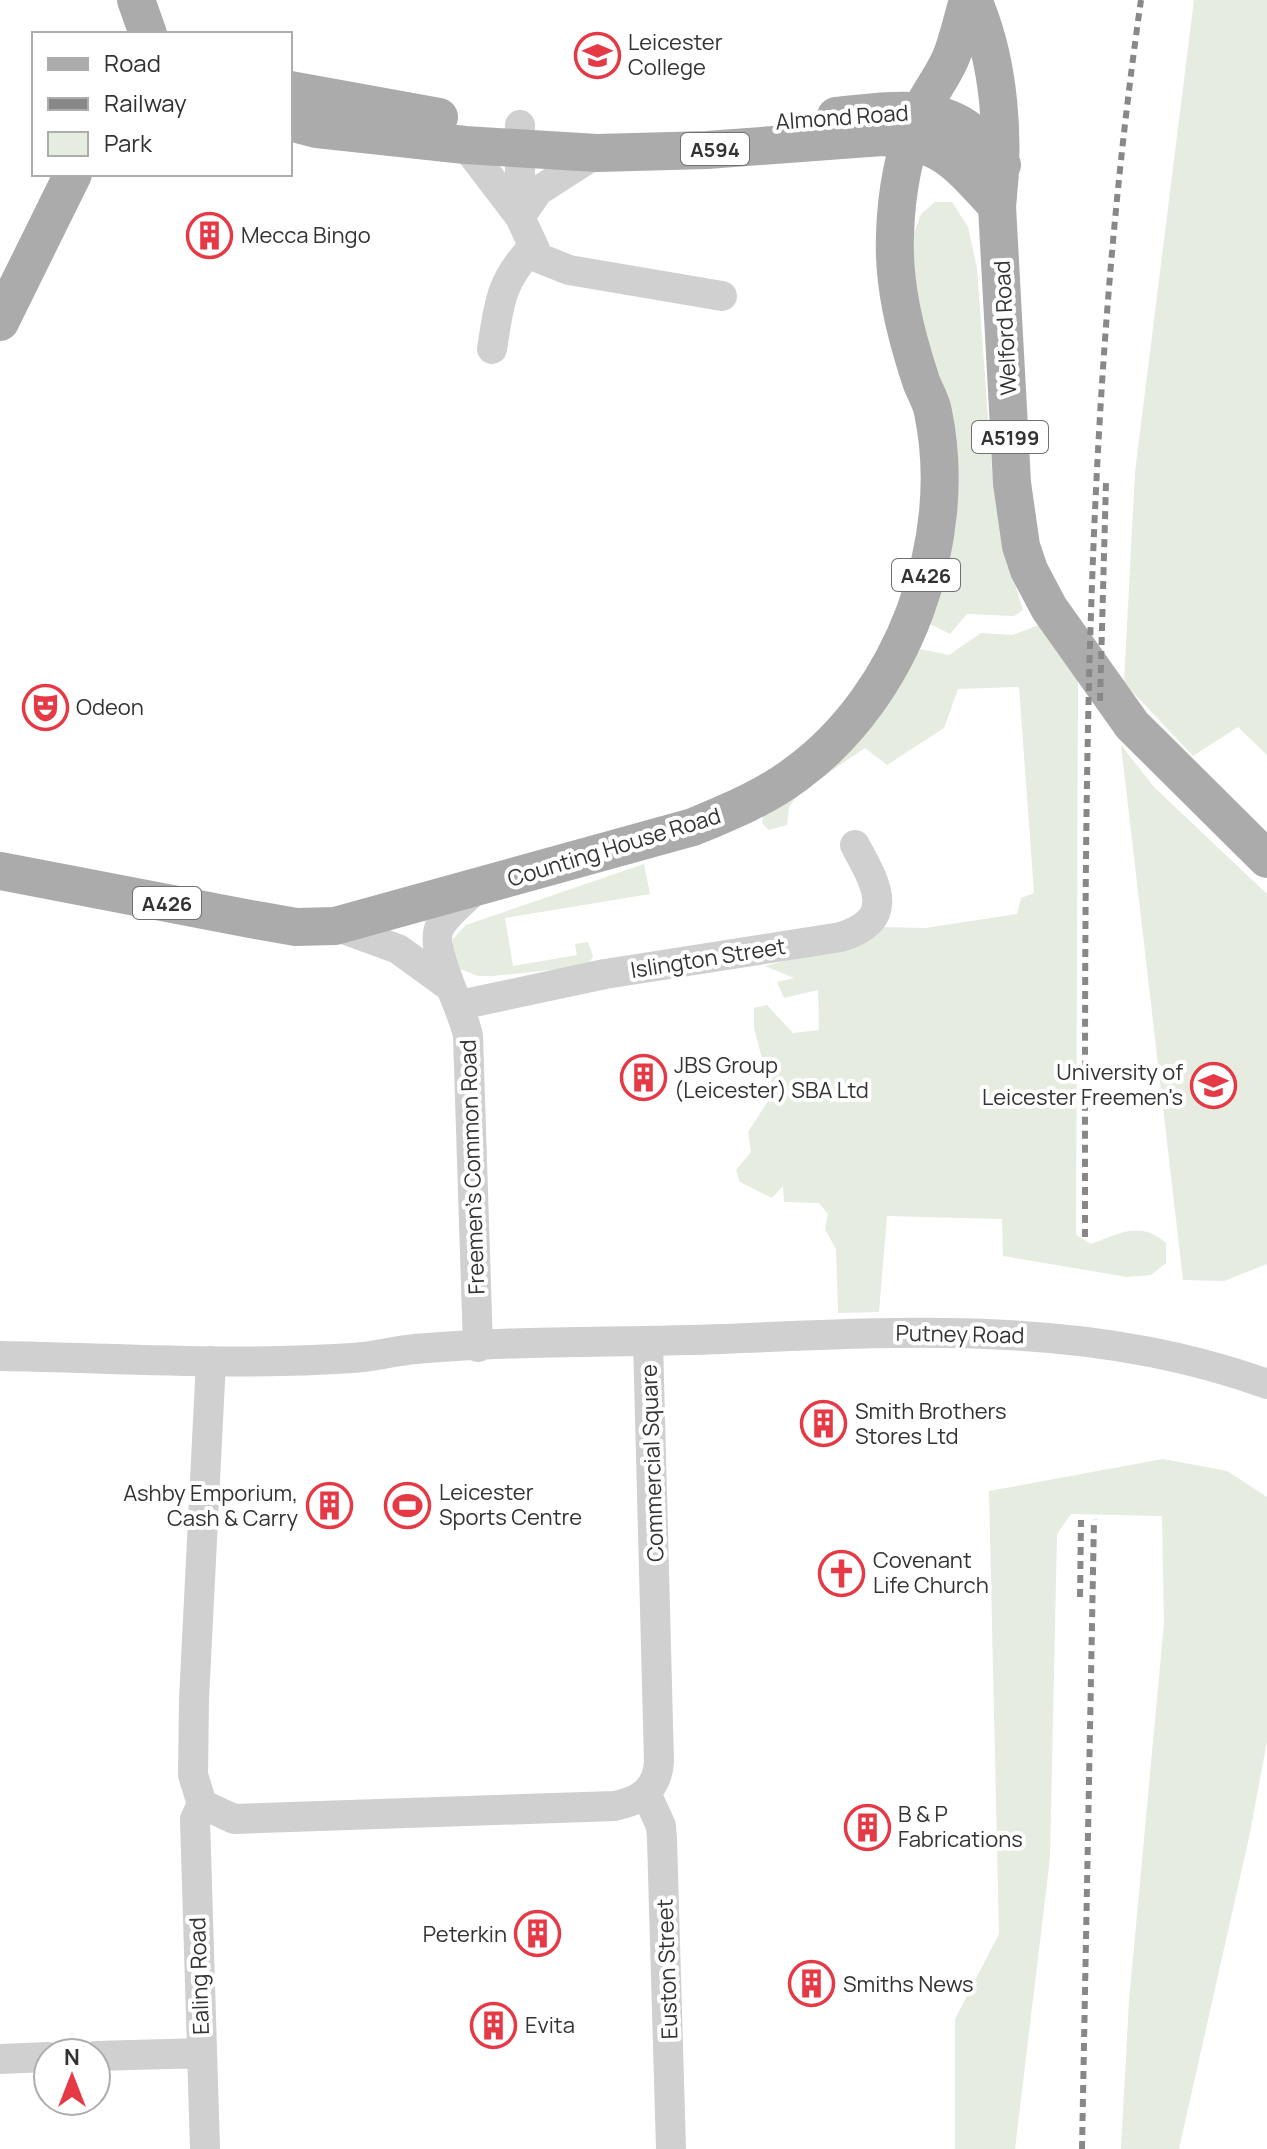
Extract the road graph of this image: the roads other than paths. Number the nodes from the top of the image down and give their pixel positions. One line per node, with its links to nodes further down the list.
1 (124, 0): 4 (main road)
2 (136, 0): 5 (main road)
3 (971, 0): 8 (main road, Welford Road); 13 (main road, Welford Road)
4 (115, 32)
5 (147, 32)
6 (292, 90): 9 (main road, Almond Road / A594)
7 (292, 123): 10 (main road, Almond Road / A594)
8 (915, 125): 9 (main road, Almond Road / A594); 11 (main road, Almond Road / A594); 13 (main road, Almond Road / A594); 14 (main road, Counting House Road / A426)
9 (520, 137): 10 (main road, Almond Road / A594); 11 (main road, Almond Road / A594); 15 (street)
10 (465, 145): 15 (street)
11 (597, 153): 15 (street)
12 (72, 176): 18 (main road)
13 (991, 184): 14 (main road); 21 (main road, Welford Road / A5199)
14 (899, 197): 23 (main road, Counting House Road / A426)
15 (520, 217): 16 (street)
16 (532, 248): 17 (street); 19 (street)
17 (722, 296)
18 (0, 322)
19 (492, 349)
20 (855, 845): 25 (street, Islington Street)
21 (1267, 859)
22 (0, 871): 24 (main road, A426)
23 (476, 889): 24 (main road, Counting House Road / A426); 25 (street, Freemen's Common Road)
24 (335, 926): 25 (street)
25 (457, 997): 27 (street, Freemen's Common Road)
26 (648, 1341): 27 (street, Commercial Square); 30 (street, Putney Road); 31 (street, Commercial Square)
27 (478, 1347): 29 (street, Commercial Square)
28 (0, 1356): 29 (street, Commercial Square)
29 (211, 1361): 32 (street)
30 (1267, 1384)
31 (646, 1793): 32 (street); 38 (street, Euston Street)
32 (202, 1804): 33 (street, Ealing Road)
33 (202, 2053): 34 (street); 37 (street, Ealing Road)
34 (112, 2056)
35 (32, 2058): 36 (street)
36 (0, 2059)
37 (205, 2149)
38 (671, 2149)

